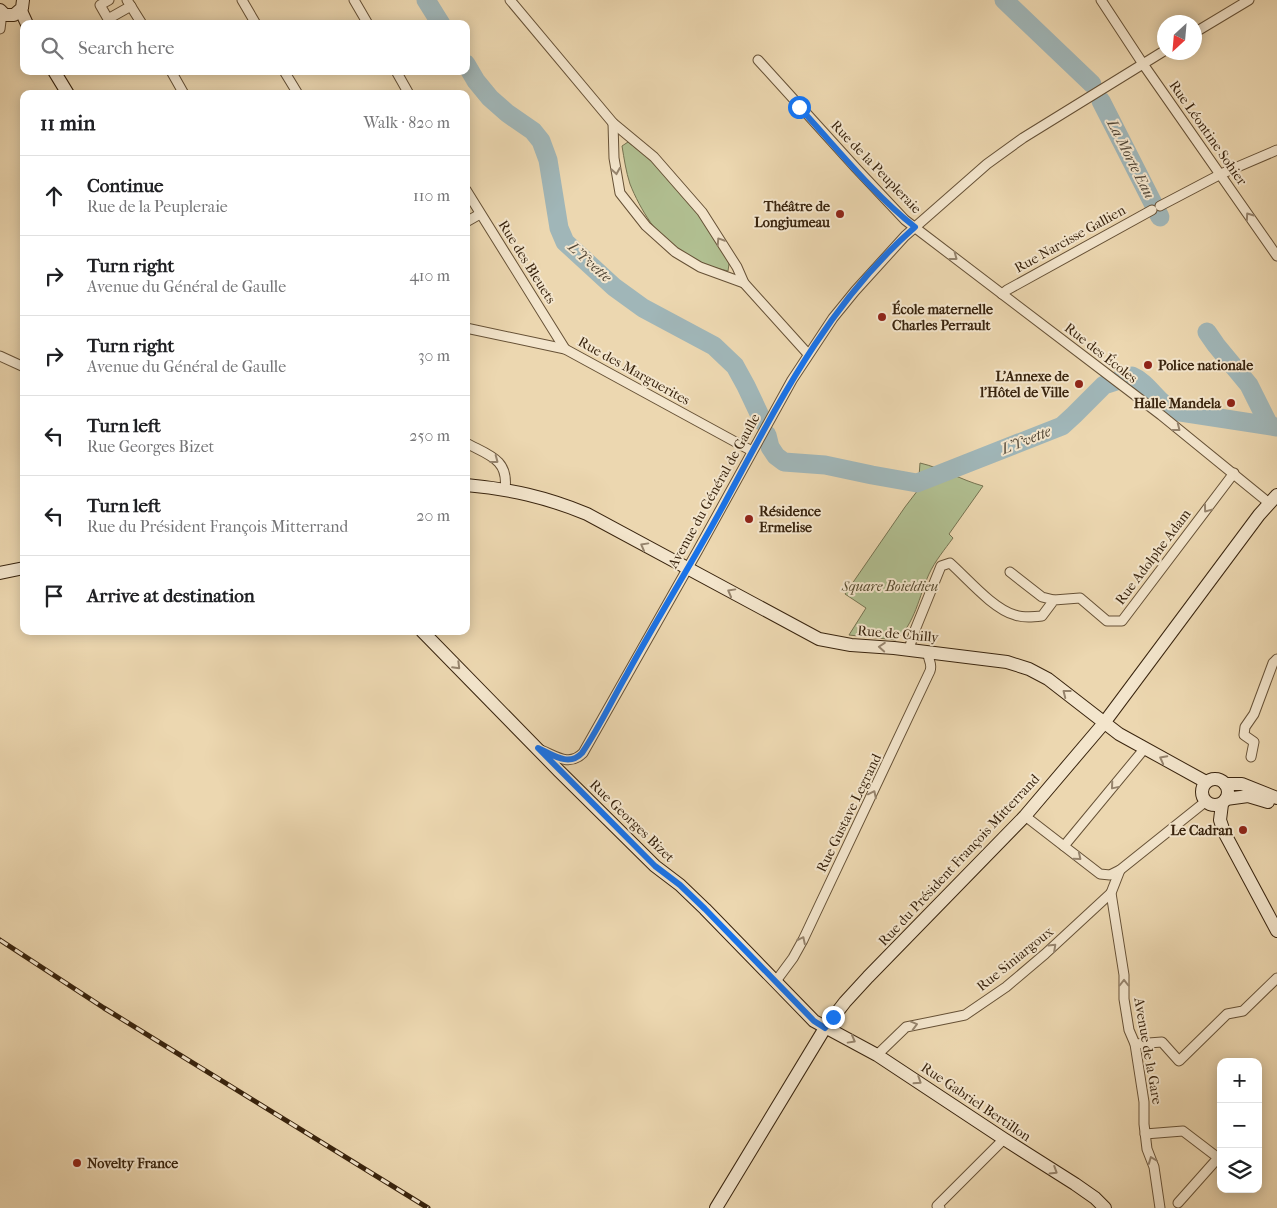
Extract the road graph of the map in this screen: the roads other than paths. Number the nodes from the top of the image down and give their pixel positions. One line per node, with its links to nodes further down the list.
1 (109, 0): 7 (street)
2 (242, 0): 12 (street)
3 (354, 0): 13 (street)
4 (510, 0): 27 (street)
5 (1101, 0): 18 (street, Rue Léontine Sohier)
6 (1249, 0): 14 (street)
7 (129, 3): 11 (street)
8 (22, 6): 9 (main road); 10 (main road)
9 (1, 11): 15 (street)
10 (26, 20)
11 (139, 20)
12 (254, 20)
13 (366, 20)
14 (1202, 28)
15 (0, 29)
16 (1157, 55): 18 (street, Avenue du Général de Gaulle)
17 (758, 60): 33 (street, Rue de la Peupleraie)
18 (1143, 64): 29 (street, Rue Léontine Sohier); 33 (street, Avenue du Général de Gaulle)
19 (56, 75): 23 (main road)
20 (172, 75): 24 (street)
21 (286, 75): 25 (street)
22 (398, 75): 26 (street)
23 (66, 90)
24 (182, 90)
25 (296, 90)
26 (407, 90)
27 (613, 123): 35 (street, one-way to 27); 35 (street, one-way to 35)
28 (1277, 150): 29 (street, Rue Narcisse Gallien)
29 (1221, 174): 34 (street, Rue Léontine Sohier, one-way to 29); 36 (street, Rue Narcisse Gallien)
30 (470, 197): 31 (street, Rue des Bleuets)
31 (480, 214): 32 (street); 38 (street, Rue des Bleuets)
32 (470, 220)
33 (915, 227): 36 (street, Rue des Écoles, one-way to 36); 39 (street, Avenue du Général de Gaulle)
34 (1277, 256)
35 (744, 283): 39 (street)
36 (1002, 294): 44 (street, Rue des Écoles, one-way to 44)
37 (470, 329): 38 (street, Rue des Marguerites)
38 (565, 349): 43 (street, Rue des Marguerites)
39 (808, 354): 43 (street, Avenue du Général de Gaulle)
40 (0, 356): 41 (street)
41 (20, 365)
42 (470, 444): 46 (street, one-way to 46)
43 (752, 451): 51 (street, Avenue du Général de Gaulle)
44 (1234, 474): 47 (street, Rue des Écoles); 54 (street, Rue Adolphe Adam, one-way to 54)
45 (470, 485): 46 (main road, Rue de Chilly)
46 (505, 489): 51 (main road, Rue de Chilly, one-way to 46)
47 (1273, 499): 59 (main road, Rue du Président François Mitterrand)
48 (20, 561): 49 (main road)
49 (0, 564)
50 (20, 569): 53 (main road)
51 (687, 569): 56 (main road, Rue de Chilly, one-way to 51); 60 (street, Avenue du Général de Gaulle)
52 (1010, 572): 54 (street)
53 (0, 573)
54 (1054, 600): 56 (street)
55 (426, 635): 60 (main road, Rue Georges Bizet, one-way to 60)
56 (909, 650): 57 (main road, Rue de Chilly)
57 (928, 652): 59 (main road, Rue de Chilly, one-way to 57); 74 (street, Rue Gustave Legrand, one-way to 57)
58 (1277, 659): 62 (street)
59 (1104, 723): 61 (main road, Rue de Chilly); 68 (main road, Rue du Président François Mitterrand)
60 (538, 748): 74 (main road, Rue Georges Bizet)
61 (1145, 748): 63 (main road, Rue de Chilly, one-way to 61); 69 (street, one-way to 69)
62 (1251, 757)
63 (1206, 782): 64 (main road); 66 (main road)
64 (1225, 784): 65 (main road); 66 (main road)
65 (1277, 798)
66 (1215, 803): 67 (main road); 70 (street); 72 (main road)
67 (1277, 806)
68 (1025, 816): 69 (street); 75 (main road, Rue du Président François Mitterrand)
69 (1064, 846): 70 (street, one-way to 70)
70 (1120, 870): 71 (street)
71 (1111, 893): 76 (street, Avenue de la Gare, one-way to 71); 77 (street, Rue Siniargoux, one-way to 71)
72 (1277, 931)
73 (1277, 978): 76 (street)
74 (776, 981): 75 (main road, Rue Georges Bizet)
75 (825, 1028): 77 (main road, Rue Gabriel Bertillon, one-way to 77); 83 (main road, Rue du Président François Mitterrand)
76 (1135, 1044): 78 (street, Avenue de la Gare)
77 (877, 1055): 79 (main road, Rue Gabriel Bertillon, one-way to 79)
78 (1146, 1134): 80 (street); 86 (street, Avenue de la Gare, one-way to 78)
79 (1004, 1139): 84 (street); 85 (main road, Rue Gabriel Bertillon, one-way to 85)
80 (1217, 1157)
81 (1217, 1162): 82 (street)
82 (1178, 1203)
83 (716, 1208)
84 (940, 1208)
85 (1105, 1208)
86 (1160, 1208)

